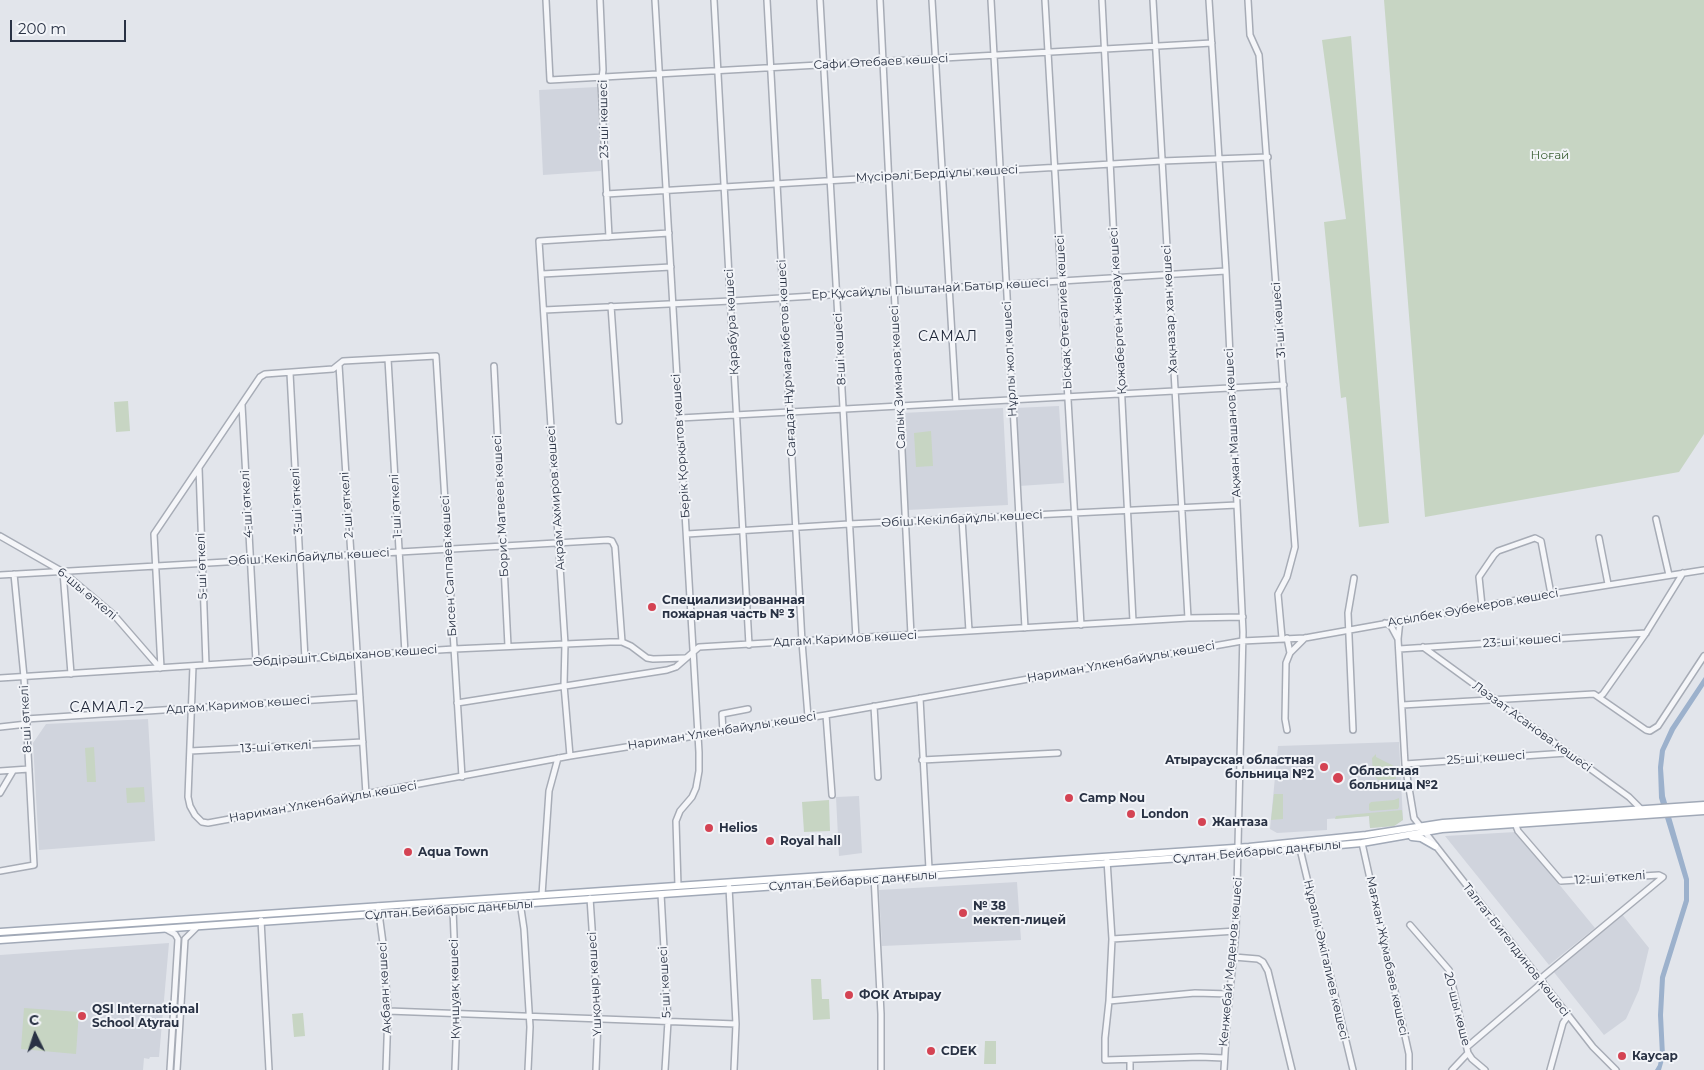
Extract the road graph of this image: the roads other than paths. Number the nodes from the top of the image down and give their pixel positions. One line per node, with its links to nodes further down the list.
1 (546, 0): 26 (street, Сафи Өтебаев көшесі)
2 (600, 0): 26 (street, 23-шi көшесi)
3 (655, 0): 25 (street, Берік Қорқытов көшесі)
4 (714, 0): 24 (street, Қарабура көшесі)
5 (767, 0): 23 (street, Сағадат Нұрмағамбетов көшесі)
6 (820, 0): 22 (street, 8-шi көшесi)
7 (880, 0): 21 (street, Салық Зиманов көшесі)
8 (932, 0): 20 (street)
9 (991, 0): 19 (street, Нұрлы жол көшесі)
10 (1045, 0): 18 (street, Ысқақ Өтеғалиев көшесі)
11 (1102, 0): 17 (street, Қожаберген жырау көшесі)
12 (1153, 0): 16 (street, Хақназар хан көшесі)
13 (1209, 0): 15 (street, Ақжан Машанов көшесі)
14 (1248, 0): 27 (street, 31-ші көшесі)
15 (1212, 43): 16 (street, Сафи Өтебаев көшесі); 28 (street, Ақжан Машанов көшесі)
16 (1156, 46): 17 (street, Сафи Өтебаев көшесі); 29 (street, Хақназар хан көшесі)
17 (1105, 49): 18 (street, Сафи Өтебаев көшесі); 30 (street, Қожаберген жырау көшесі)
18 (1049, 52): 19 (street, Сафи Өтебаев көшесі); 31 (street, Ысқақ Өтеғалиев көшесі)
19 (994, 55): 20 (street, Сафи Өтебаев көшесі); 32 (street, Нұрлы жол көшесі)
20 (936, 59): 21 (street, Сафи Өтебаев көшесі); 33 (street)
21 (883, 62): 22 (street, Сафи Өтебаев көшесі); 34 (street, Салық Зиманов көшесі)
22 (824, 65): 23 (street, Сафи Өтебаев көшесі); 35 (street, 8-шi көшесi)
23 (771, 68): 24 (street, Сафи Өтебаев көшесі); 36 (street, Сағадат Нұрмағамбетов көшесі)
24 (718, 71): 25 (street, Сафи Өтебаев көшесі); 37 (street, Қарабура көшесі)
25 (659, 74): 26 (street, Сафи Өтебаев көшесі); 38 (street, Берік Қорқытов көшесі)
26 (603, 77): 39 (street, 23-шi көшесi)
27 (1268, 157): 28 (street, Мүсірәлі Бердіұлы көшесі); 61 (street, 31-ші көшесі)
28 (1219, 159): 29 (street, Мүсірәлі Бердіұлы көшесі); 43 (street, Ақжан Машанов көшесі)
29 (1162, 161): 30 (street, Мүсірәлі Бердіұлы көшесі); 45 (street, Хақназар хан көшесі)
30 (1110, 164): 31 (street, Мүсірәлі Бердіұлы көшесі); 46 (street, Қожаберген жырау көшесі)
31 (1056, 167): 32 (street, Мүсірәлі Бердіұлы көшесі); 47 (street, Ысқақ Өтеғалиев көшесі)
32 (1000, 171): 33 (street, Мүсірәлі Бердіұлы көшесі); 48 (street, Нұрлы жол көшесі)
33 (942, 174): 34 (street, Мүсірәлі Бердіұлы көшесі); 49 (street)
34 (889, 177): 35 (street, Мүсірәлі Бердіұлы көшесі); 50 (street, Салық Зиманов көшесі)
35 (830, 181): 36 (street, Мүсірәлі Бердіұлы көшесі); 51 (street, 8-шi көшесi)
36 (777, 184): 37 (street, Мүсірәлі Бердіұлы көшесі); 52 (street, Сағадат Нұрмағамбетов көшесі)
37 (724, 187): 38 (street, Мүсірәлі Бердіұлы көшесі); 53 (street, Қарабура көшесі)
38 (666, 191): 39 (street, Мүсірәлі Бердіұлы көшесі); 40 (street, Берік Қорқытов көшесі)
39 (606, 194): 41 (street, 23-шi көшесi)
40 (669, 233): 41 (street); 42 (street, Берік Қорқытов көшесі)
41 (609, 237): 44 (street, Акрам Ахмиров көшесі)
42 (671, 267): 44 (street); 54 (street, Берік Қорқытов көшесі)
43 (1226, 271): 45 (street, Ер Құсайұлы Пыштанай Батыр көшесі); 62 (street, Ақжан Машанов көшесі)
44 (542, 274): 56 (street, Акрам Ахмиров көшесі)
45 (1168, 275): 46 (street, Ер Құсайұлы Пыштанай Батыр көшесі); 63 (street, Хақназар хан көшесі)
46 (1116, 278): 47 (street, Ер Құсайұлы Пыштанай Батыр көшесі); 64 (street, Қожаберген жырау көшесі)
47 (1062, 281): 48 (street, Ер Құсайұлы Пыштанай Батыр көшесі); 65 (street, Ысқақ Өтеғалиев көшесі)
48 (1006, 284): 49 (street, Ер Құсайұлы Пыштанай Батыр көшесі); 66 (street, Нұрлы жол көшесі)
49 (949, 288): 50 (street, Ер Құсайұлы Пыштанай Батыр көшесі); 67 (street)
50 (894, 291): 51 (street, Ер Құсайұлы Пыштанай Батыр көшесі); 69 (street, Салық Зиманов көшесі)
51 (837, 295): 52 (street, Ер Құсайұлы Пыштанай Батыр көшесі); 70 (street, 8-шi көшесi)
52 (783, 298): 53 (street, Ер Құсайұлы Пыштанай Батыр көшесі); 71 (street, Сағадат Нұрмағамбетов көшесі)
53 (731, 301): 54 (street, Ер Құсайұлы Пыштанай Батыр көшесі); 72 (street, Қарабура көшесі)
54 (673, 303): 55 (street, Ер Құсайұлы Пыштанай Батыр көшесі); 73 (street, Берік Қорқытов көшесі)
55 (611, 306): 56 (street, Ер Құсайұлы Пыштанай Батыр көшесі); 74 (street)
56 (544, 310): 90 (street, Акрам Ахмиров көшесі)
57 (388, 359): 58 (street); 92 (street, Бисен Саппаев көшесі); 93 (street, 1-ші өткелі)
58 (339, 366): 60 (street); 94 (street, 2-ші өткелі)
59 (494, 366): 91 (street, Борис Матвеев көшесі)
60 (290, 373): 68 (street); 95 (street, 3-ші өткелі)
61 (1284, 385): 62 (street); 121 (street, 31-ші көшесі)
62 (1232, 388): 63 (street); 76 (street, Ақжан Машанов көшесі)
63 (1175, 391): 64 (street); 77 (street, Хақназар хан көшесі)
64 (1122, 394): 65 (street); 78 (street, Қожаберген жырау көшесі)
65 (1068, 397): 66 (street); 79 (street, Ысқақ Өтеғалиев көшесі)
66 (1013, 400): 67 (street); 80 (street, Нұрлы жол көшесі)
67 (956, 403): 69 (street)
68 (242, 405): 75 (street); 96 (street, 4-ші өткелі)
69 (900, 406): 70 (street); 83 (street, Салық Зиманов көшесі)
70 (843, 410): 71 (street); 84 (street, 8-шi көшесi)
71 (789, 412): 72 (street); 85 (street, Сағадат Нұрмағамбетов көшесі)
72 (737, 415): 73 (street); 86 (street, Қарабура көшесі)
73 (680, 418): 87 (street, Берік Қорқытов көшесі)
74 (619, 422)
75 (199, 468): 97 (street, 5-ші өткелі); 98 (street)
76 (1237, 505): 77 (street, Әбіш Кекілбайұлы көшесі); 109 (street, Ақжан Машанов көшесі)
77 (1182, 508): 78 (street, Әбіш Кекілбайұлы көшесі); 110 (street, Хақназар хан көшесі)
78 (1127, 510): 79 (street, Әбіш Кекілбайұлы көшесі); 112 (street, Қожаберген жырау көшесі)
79 (1075, 513): 80 (street, Әбіш Кекілбайұлы көшесі); 114 (street, Ысқақ Өтеғалиев көшесі)
80 (1019, 516): 81 (street, Әбіш Кекілбайұлы көшесі); 115 (street, Нұрлы жол көшесі)
81 (962, 518): 83 (street, Әбіш Кекілбайұлы көшесі); 117 (street)
82 (1656, 519): 104 (street)
83 (905, 521): 84 (street, Әбіш Кекілбайұлы көшесі); 119 (street, Салық Зиманов көшесі)
84 (849, 524): 85 (street, Әбіш Кекілбайұлы көшесі); 120 (street, 8-шi көшесi)
85 (796, 527): 86 (street, Әбіш Кекілбайұлы көшесі); 126 (street, Сағадат Нұрмағамбетов көшесі)
86 (743, 531): 87 (street, Әбіш Кекілбайұлы көшесі); 128 (street, Қарабура көшесі)
87 (687, 534): 133 (street, Берік Қорқытов көшесі)
88 (0, 536): 100 (street, 6-шы өткелі)
89 (1599, 538): 106 (street)
90 (559, 542): 91 (street, Әбіш Кекілбайұлы көшесі); 125 (street, Әбіш Кекілбайұлы көшесі); 127 (street, Акрам Ахмиров көшесі)
91 (504, 546): 92 (street, Әбіш Кекілбайұлы көшесі); 129 (street, Борис Матвеев көшесі)
92 (448, 549): 93 (street, Әбіш Кекілбайұлы көшесі); 131 (street, Бисен Саппаев көшесі)
93 (399, 552): 94 (street, Әбіш Кекілбайұлы көшесі); 134 (street, 1-ші өткелі)
94 (351, 554): 95 (street, Әбіш Кекілбайұлы көшесі); 136 (street, 2-ші өткелі)
95 (300, 558): 96 (street, Әбіш Кекілбайұлы көшесі); 139 (street, 3-ші өткелі)
96 (250, 560): 97 (street, Әбіш Кекілбайұлы көшесі); 140 (street, 4-ші өткелі)
97 (202, 563): 98 (street, Әбіш Кекілбайұлы көшесі); 141 (street, 5-ші өткелі)
98 (155, 567): 100 (street, Әбіш Кекілбайұлы көшесі); 143 (street)
99 (1704, 570): 101 (street, Асылбек Әубекеров көшесі)
100 (63, 572): 102 (street, Әбіш Кекілбайұлы көшесі); 143 (street, 6-шы өткелі); 144 (street)
101 (1683, 573): 104 (street, Асылбек Әубекеров көшесі); 118 (street)
102 (14, 574): 103 (street, Әбіш Кекілбайұлы көшесі); 145 (street, 8-ші өткелі)
103 (0, 575)
104 (1669, 576): 106 (street, Асылбек Әубекеров көшесі)
105 (1354, 578): 116 (street)
106 (1608, 584): 107 (street, Асылбек Әубекеров көшесі)
107 (1551, 594): 108 (street, Асылбек Әубекеров көшесі); 108 (street)
108 (1482, 606): 111 (street, Асылбек Әубекеров көшесі)
109 (1243, 617): 110 (street, Адгам Каримов көшесі); 124 (street, Ақжан Машанов көшесі)
110 (1188, 618): 112 (street, Адгам Каримов көшесі)
111 (1400, 620): 113 (street, Асылбек Әубекеров көшесі); 123 (street, Талғат Бигелдинов көшесі)
112 (1133, 621): 114 (street, Адгам Каримов көшесі)
113 (1385, 623): 116 (street, Асылбек Әубекеров көшесі); 123 (street)
114 (1081, 624): 115 (street, Адгам Каримов көшесі)
115 (1025, 628): 117 (street, Адгам Каримов көшесі)
116 (1350, 630): 122 (street, Асылбек Әубекеров көшесі); 162 (street)
117 (969, 631): 119 (street, Адгам Каримов көшесі)
118 (1646, 633): 130 (street, 23-ші көшесі); 149 (street)
119 (911, 635): 120 (street, Адгам Каримов көшесі)
120 (856, 638): 126 (street, Адгам Каримов көшесі)
121 (1285, 638): 122 (street, Асылбек Әубекеров көшесі); 124 (street, Асылбек Әубекеров көшесі); 135 (street, 31-ші көшесі)
122 (1306, 638): 135 (street)
123 (1398, 639): 132 (street, Талғат Бигелдинов көшесі)
124 (1242, 641): 150 (street, Нариман Үлкенбайұлы көшесі); 190 (street, Ақжан Машанов көшесі)
125 (622, 642): 127 (street, Әбдірәшіт Сыдыханов көшесі); 138 (street)
126 (802, 642): 128 (street, Адгам Каримов көшесі); 158 (street, Сағадат Нұрмағамбетов көшесі)
127 (565, 644): 129 (street, Әбдірәшіт Сыдыханов көшесі); 147 (street, Акрам Ахмиров көшесі)
128 (750, 645): 133 (street, Адгам Каримов көшесі)
129 (508, 646): 131 (street, Әбдірәшіт Сыдыханов көшесі)
130 (1423, 647): 132 (street, 23-ші көшесі); 151 (street, Ләззат Асанова көшесі)
131 (454, 649): 134 (street, Әбдірәшіт Сыдыханов көшесі); 152 (street, Бисен Саппаев көшесі)
132 (1399, 649): 153 (street, Талғат Бигелдинов көшесі)
133 (694, 651): 138 (street, Адгам Каримов көшесі); 164 (street, Берік Қорқытов көшесі)
134 (405, 653): 136 (street, Әбдірәшіт Сыдыханов көшесі)
135 (1290, 653): 161 (street)
136 (357, 656): 139 (street, Әбдірәшіт Сыдыханов көшесі); 148 (street, 2-ші өткелі)
137 (1704, 656): 149 (street)
138 (685, 658): 147 (street, Адгам Каримов көшесі)
139 (306, 659): 140 (street, Әбдірәшіт Сыдыханов көшесі)
140 (256, 662): 141 (street, Әбдірәшіт Сыдыханов көшесі)
141 (206, 665): 142 (street, Әбдірәшіт Сыдыханов көшесі)
142 (193, 666): 143 (street, Әбдірәшіт Сыдыханов көшесі); 155 (street)
143 (160, 668): 144 (street, Әбдірәшіт Сыдыханов көшесі)
144 (71, 674): 145 (street, Әбдірәшіт Сыдыханов көшесі)
145 (24, 677): 146 (street, Әбдірәшіт Сыдыханов көшесі); 159 (street, 8-ші өткелі)
146 (0, 678)
147 (564, 685): 152 (street, Адгам Каримов көшесі); 169 (street, Акрам Ахмиров көшесі)
148 (360, 697): 155 (street, Адгам Каримов көшесі); 165 (street, 2-ші өткелі)
149 (1598, 697): 151 (street)
150 (920, 698): 154 (street, Нариман Үлкенбайұлы көшесі); 171 (street)
151 (1494, 700): 153 (street); 168 (street, Ләззат Асанова көшесі)
152 (457, 703): 176 (street, Бисен Саппаев көшесі)
153 (1402, 705): 172 (street, Талғат Бигелдинов көшесі)
154 (874, 706): 157 (street, Нариман Үлкенбайұлы көшесі); 177 (street)
155 (191, 708): 159 (street, Адгам Каримов көшесі); 166 (street)
156 (748, 709): 163 (street)
157 (826, 715): 158 (street, Нариман Үлкенбайұлы көшесі); 180 (street)
158 (808, 717): 163 (street, Нариман Үлкенбайұлы көшесі)
159 (27, 722): 160 (street, Адгам Каримов көшесі); 173 (street, 8-ші өткелі)
160 (0, 726)
161 (1287, 730)
162 (1353, 730)
163 (723, 732): 164 (street, Нариман Үлкенбайұлы көшесі)
164 (698, 735): 169 (street, Нариман Үлкенбайұлы көшесі); 195 (street, Берік Қорқытов көшесі)
165 (363, 742): 166 (street, 13-ші өткелі); 179 (street, 2-ші өткелі)
166 (190, 751): 179 (street, Нариман Үлкенбайұлы көшесі)
167 (1058, 753): 171 (street)
168 (1567, 753): 172 (street, 25-ші көшесі); 182 (street, Ләззат Асанова көшесі)
169 (570, 756): 170 (street, Нариман Үлкенбайұлы көшесі)
170 (558, 758): 176 (street, Нариман Үлкенбайұлы көшесі); 198 (street)
171 (922, 760): 192 (street)
172 (1405, 764): 185 (street, Талғат Бигелдинов көшесі)
173 (29, 769): 174 (street); 193 (street, 8-ші өткелі)
174 (13, 770): 175 (street); 178 (street)
175 (0, 772)
176 (462, 776): 179 (street, Нариман Үлкенбайұлы көшесі)
177 (878, 777)
178 (0, 793)
179 (366, 794)
180 (832, 795)
181 (1704, 805): 182 (main road, Сұлтан Бейбарыс даңғылы)
182 (1641, 809): 185 (main road, Сұлтан Бейбарыс даңғылы)
183 (1704, 811): 184 (main road, Сұлтан Бейбарыс даңғылы)
184 (1515, 823): 185 (main road, Сұлтан Бейбарыс даңғылы); 215 (street, 12-ші өткелі)
185 (1422, 829): 186 (main road, Сұлтан Бейбарыс даңғылы); 188 (street, Талғат Бигелдинов көшесі); 190 (main road, Сұлтан Бейбарыс даңғылы)
186 (1401, 837): 187 (main road, Сұлтан Бейбарыс даңғылы); 188 (main road)
187 (1362, 843): 189 (main road, Сұлтан Бейбарыс даңғылы); 243 (street, Мағжан Жұмабаев көшесі)
188 (1435, 846): 215 (street, Талғат Бигелдинов көшесі)
189 (1300, 849): 190 (main road, Сұлтан Бейбарыс даңғылы); 242 (street, Нұралы Әжiгалиев көшесi)
190 (1239, 851): 191 (main road, Сұлтан Бейбарыс даңғылы); 210 (street, Кенжебай Меденов көшесі)
191 (1107, 860): 192 (main road, Сұлтан Бейбарыс даңғылы); 194 (main road, Сұлтан Бейбарыс даңғылы); 212 (street)
192 (929, 869): 194 (main road, Сұлтан Бейбарыс даңғылы)
193 (0, 871)
194 (874, 876): 196 (main road, Сұлтан Бейбарыс даңғылы); 238 (street)
195 (678, 886): 196 (main road, Сұлтан Бейбарыс даңғылы); 198 (main road, Сұлтан Бейбарыс даңғылы)
196 (729, 886): 197 (main road, Сұлтан Бейбарыс даңғылы); 224 (street)
197 (661, 894): 200 (main road, Сұлтан Бейбарыс даңғылы); 223 (street, 5-ші көшесі)
198 (542, 895): 199 (main road, Сұлтан Бейбарыс даңғылы)
199 (519, 897): 201 (street); 202 (main road, Сұлтан Бейбарыс даңғылы)
200 (590, 898): 201 (main road, Сұлтан Бейбарыс даңғылы); 222 (street, Үшқоңыр көшесі)
201 (520, 905): 203 (main road, Сұлтан Бейбарыс даңғылы); 220 (street)
202 (378, 906): 204 (main road, Сұлтан Бейбарыс даңғылы); 205 (street, Ақбаян көшесі)
203 (453, 909): 205 (main road, Сұлтан Бейбарыс даңғылы); 219 (street, Күншуақ көшесі)
204 (261, 915): 206 (street); 211 (main road, Сұлтан Бейбарыс даңғылы)
205 (380, 915): 206 (main road, Сұлтан Бейбарыс даңғылы); 218 (street, Ақбаян көшесі)
206 (261, 923): 208 (main road, Сұлтан Бейбарыс даңғылы); 231 (street)
207 (1410, 925): 225 (street, 20-шы көше)
208 (196, 928): 209 (main road, Сұлтан Бейбарыс даңғылы); 230 (street)
209 (166, 929): 213 (main road, Сұлтан Бейбарыс даңғылы); 229 (street)
210 (1236, 931): 212 (street); 214 (street, Кенжебай Меденов көшесі)
211 (0, 932)
212 (1112, 939): 217 (street)
213 (0, 940)
214 (1234, 957): 216 (street, Кенжебай Меденов көшесі); 241 (street)
215 (1541, 980): 221 (street, Талғат Бигелдинов көшесі); 225 (street)
216 (1230, 994): 217 (street); 226 (street, Кенжебай Меденов көшесі)
217 (1109, 1001): 227 (street)
218 (388, 1011): 219 (street); 232 (street, Ақбаян көшесі)
219 (458, 1013): 220 (street); 233 (street, Күншуақ көшесі)
220 (530, 1016): 222 (street); 234 (street)
221 (1568, 1016): 228 (street, Талғат Бигелдинов көшесі); 246 (street)
222 (598, 1018): 223 (street); 235 (street, Үшқоңыр көшесі)
223 (668, 1021): 224 (street); 236 (street, 5-ші көшесі)
224 (736, 1024): 237 (street)
225 (1467, 1050): 244 (street); 245 (street, 20-шы көше)
226 (1224, 1058): 227 (street); 240 (street, Кенжебай Меденов көшесі)
227 (1130, 1060): 239 (street)
228 (1609, 1068): 247 (street, Талғат Бигелдинов көшесі)
229 (170, 1070)
230 (177, 1070)
231 (269, 1070)
232 (386, 1070)
233 (455, 1070)
234 (528, 1070)
235 (596, 1070)
236 (665, 1070)
237 (734, 1070)
238 (881, 1070)
239 (1130, 1070)
240 (1224, 1070)
241 (1292, 1070)
242 (1353, 1070)
243 (1409, 1070)
244 (1452, 1070)
245 (1485, 1070)
246 (1550, 1070)
247 (1616, 1070)

